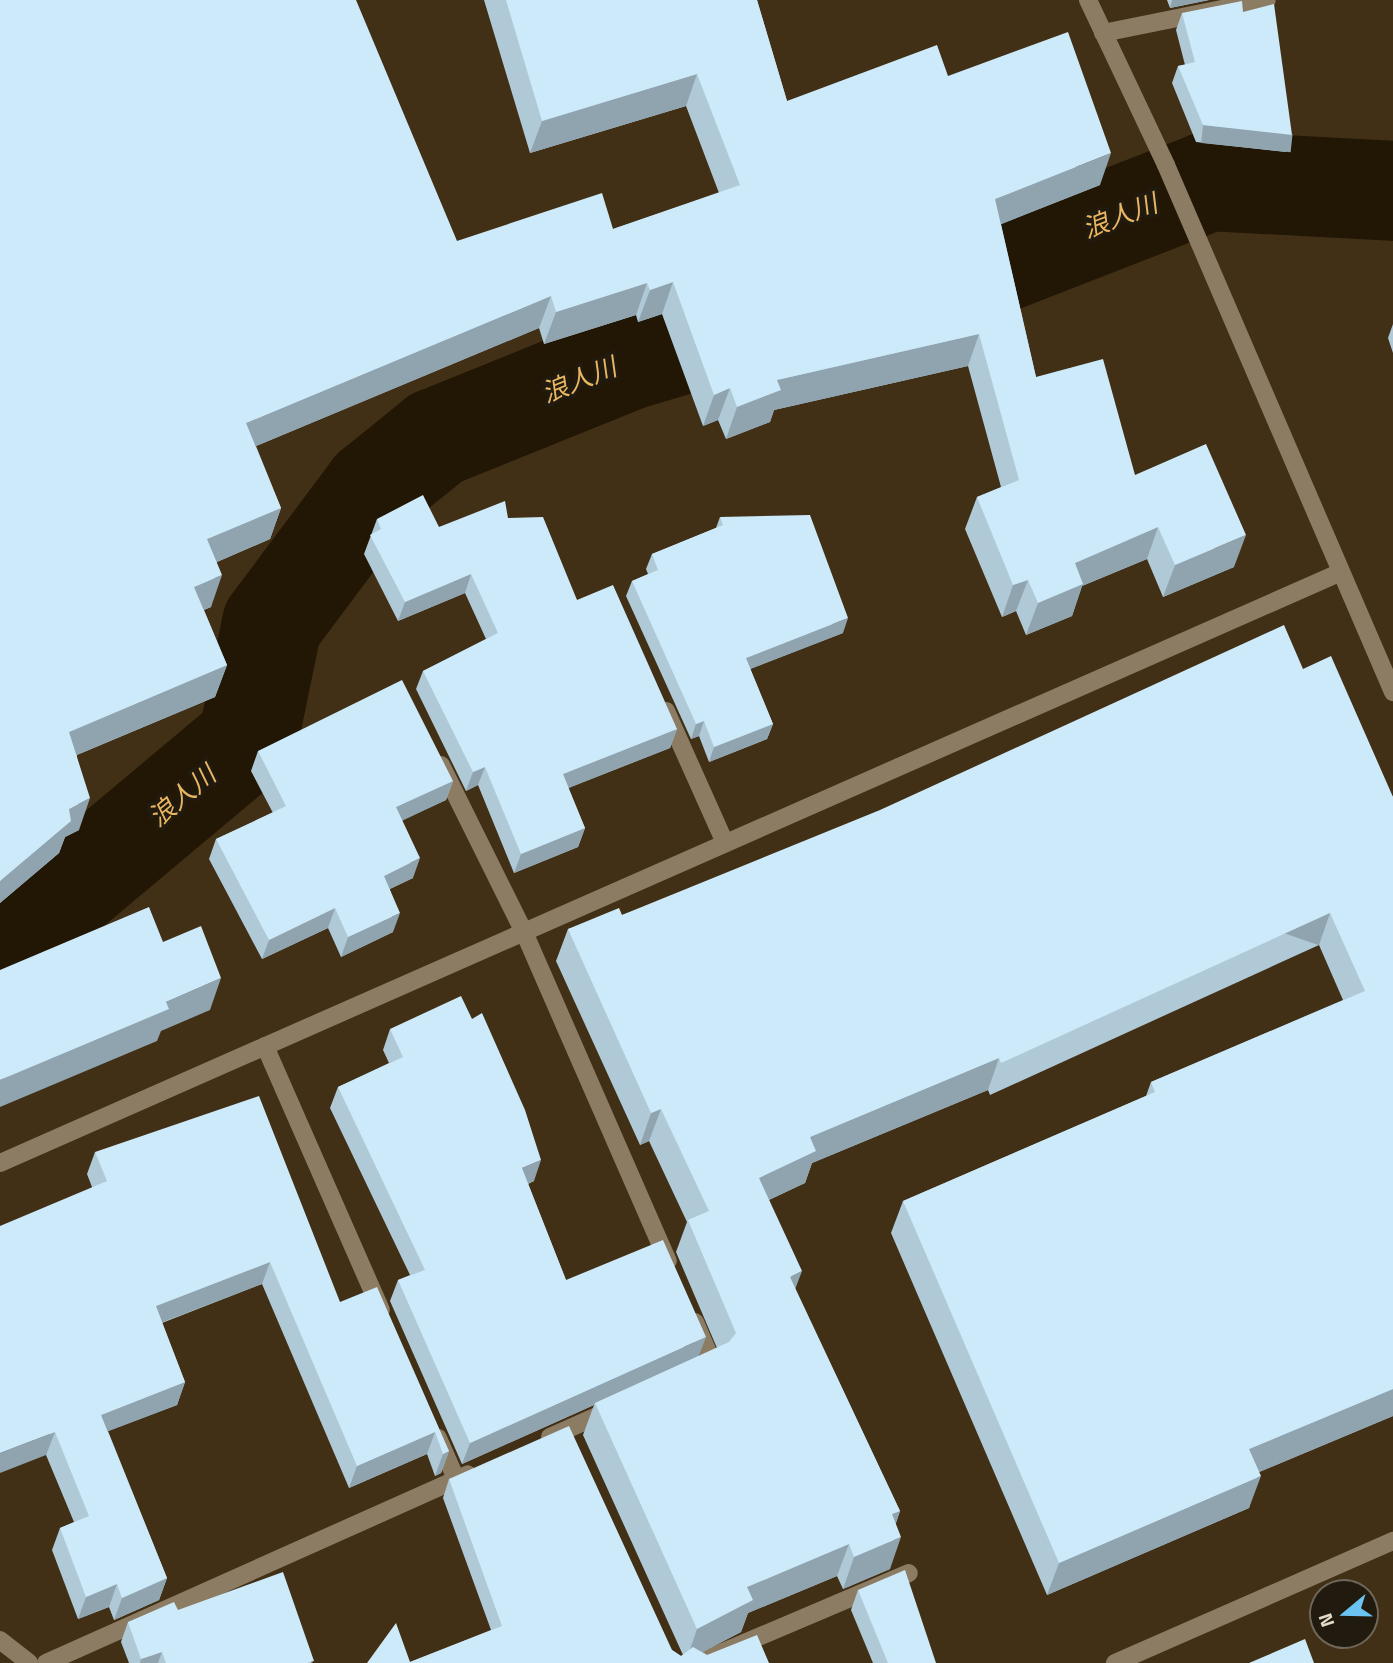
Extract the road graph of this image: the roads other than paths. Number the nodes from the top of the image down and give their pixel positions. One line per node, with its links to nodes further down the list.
1 (1087, 0): 3 (street)
2 (1267, 0): 3 (street)
3 (1103, 33): 4 (street)
4 (1340, 572): 6 (street); 8 (street)
5 (657, 691): 8 (street)
6 (1393, 692)
7 (434, 750): 9 (street)
8 (725, 843): 9 (street)
9 (524, 932): 10 (street); 12 (street)
10 (265, 1046): 11 (street); 14 (street)
11 (0, 1163)
12 (674, 1275)
13 (685, 1301): 15 (street)
14 (389, 1326)
15 (689, 1375)
16 (629, 1402): 18 (street)
17 (428, 1416): 22 (street)
18 (568, 1429): 19 (street); 20 (street)
19 (531, 1446)
20 (579, 1453)
21 (481, 1468): 22 (street)
22 (456, 1479): 28 (street)
23 (1393, 1541): 26 (street)
24 (909, 1573): 29 (street)
25 (0, 1640): 27 (street)
26 (1153, 1655): 30 (street)
27 (29, 1663)
28 (46, 1663)
29 (697, 1663)
30 (1115, 1663)

